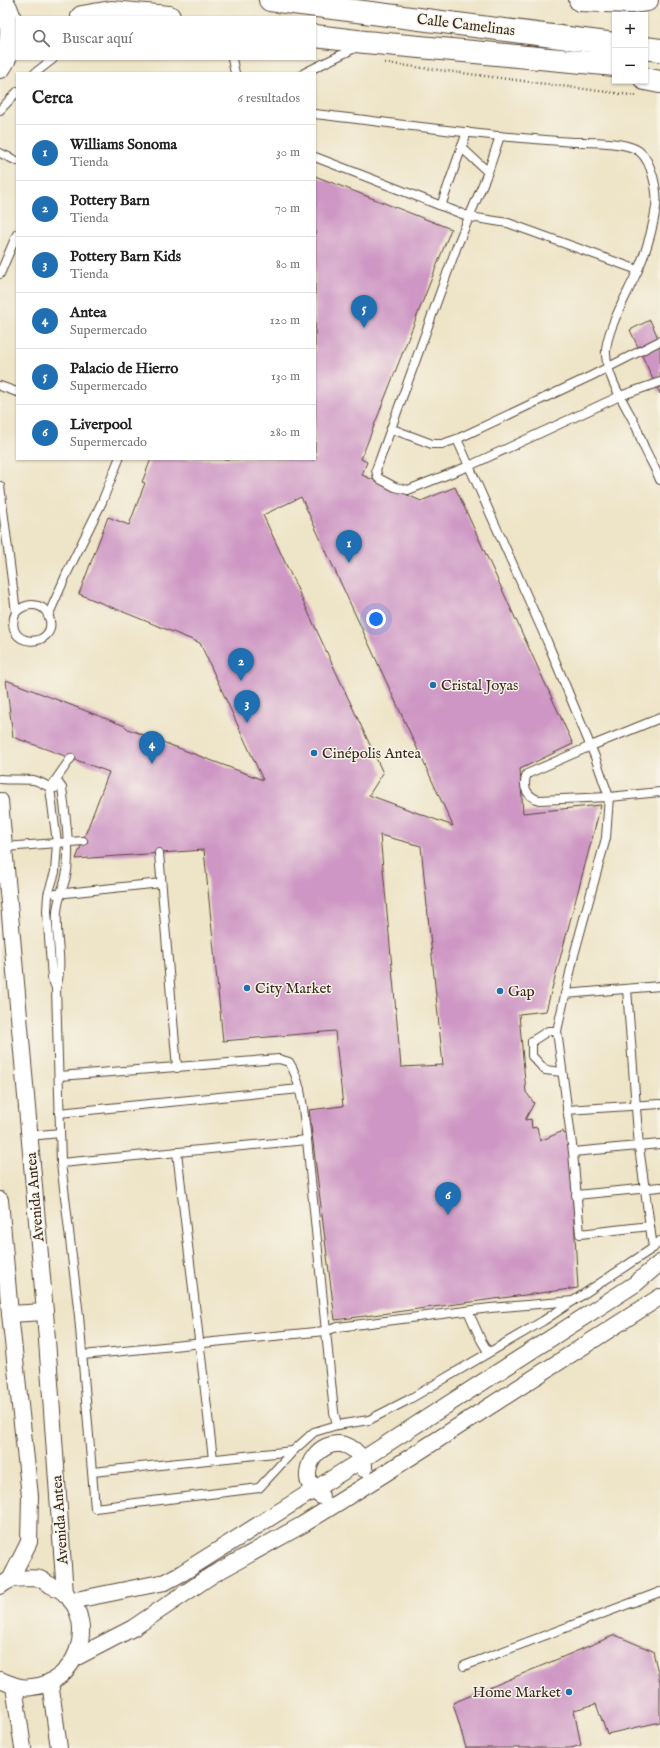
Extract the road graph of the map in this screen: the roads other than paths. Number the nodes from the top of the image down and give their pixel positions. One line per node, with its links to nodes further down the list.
1 (2, 0): 13 (main road)
2 (270, 0): 10 (main road, Calle Camelinas)
3 (580, 0): 4 (main road)
4 (647, 0)
5 (139, 15): 6 (main road); 7 (main road)
6 (88, 16)
7 (154, 16)
8 (316, 36): 9 (main road, Calle Camelinas)
9 (365, 42): 16 (main road, Calle Camelinas); 21 (lane); 22 (main road)
10 (612, 44)
11 (648, 48): 12 (main road)
12 (660, 50)
13 (8, 59)
14 (52, 60): 19 (lane)
15 (232, 60): 20 (lane)
16 (612, 65)
17 (648, 68): 18 (main road)
18 (660, 70)
19 (36, 72)
20 (235, 72)
21 (306, 72)
22 (612, 76)
23 (660, 82): 24 (main road)
24 (645, 88)
25 (16, 93): 26 (lane)
26 (0, 110)
27 (316, 114): 28 (lane)
28 (467, 132): 29 (lane); 30 (lane)
29 (500, 136): 34 (lane); 38 (lane)
30 (461, 147): 34 (lane); 35 (lane)
31 (0, 153): 33 (lane)
32 (316, 157): 35 (lane)
33 (16, 161)
34 (488, 172): 36 (lane)
35 (441, 206): 36 (lane)
36 (470, 216): 38 (lane); 46 (lane)
37 (16, 236): 39 (lane)
38 (638, 270): 41 (lane)
39 (0, 274)
40 (660, 341): 41 (lane)
41 (608, 367): 45 (lane); 47 (lane)
42 (660, 382): 45 (lane)
43 (0, 386): 44 (lane)
44 (16, 392)
45 (620, 396): 49 (lane); 50 (lane)
46 (392, 429): 47 (lane); 49 (lane)
47 (457, 439): 49 (lane)
48 (119, 460): 53 (lane)
49 (469, 466): 55 (lane)
50 (660, 480)
51 (0, 486): 52 (lane)
52 (16, 612): 53 (lane); 53 (lane)
53 (48, 616)
54 (660, 718): 55 (lane)
55 (591, 746): 62 (lane); 62 (lane)
56 (71, 758): 58 (lane)
57 (0, 779): 59 (lane)
58 (57, 781): 59 (lane); 60 (lane)
59 (50, 788): 60 (lane); 66 (lane)
60 (62, 788): 65 (lane)
61 (660, 792): 62 (lane)
62 (609, 798): 75 (lane)
63 (0, 801): 67 (street, Avenida Antea)
64 (83, 841): 65 (lane)
65 (68, 842): 66 (lane); 70 (lane)
66 (57, 843): 67 (lane); 71 (lane)
67 (5, 847): 86 (street, Avenida Antea)
68 (159, 854): 69 (lane)
69 (161, 883): 70 (lane); 77 (lane)
70 (59, 894): 71 (lane); 73 (lane)
71 (48, 895): 73 (lane)
72 (660, 986): 74 (lane)
73 (56, 988): 79 (lane)
74 (627, 989): 75 (lane); 82 (lane)
75 (565, 994): 76 (lane)
76 (557, 1031): 78 (lane); 78 (lane)
77 (177, 1068): 79 (lane); 80 (lane)
78 (562, 1072): 83 (lane)
79 (59, 1076): 84 (lane)
80 (300, 1089): 84 (lane); 87 (lane)
81 (660, 1104): 82 (lane)
82 (636, 1106): 83 (lane); 89 (lane)
83 (567, 1110): 91 (lane)
84 (59, 1113): 85 (lane)
85 (60, 1133): 86 (lane); 92 (lane)
86 (30, 1136): 104 (street, Avenida Antea)
87 (307, 1140): 90 (lane); 106 (lane)
88 (660, 1144): 89 (lane)
89 (640, 1147): 91 (lane); 94 (lane)
90 (177, 1152): 92 (lane); 107 (lane)
91 (573, 1152): 95 (lane)
92 (61, 1163): 109 (lane)
93 (660, 1187): 94 (lane)
94 (644, 1189): 95 (lane); 97 (lane)
95 (576, 1195): 97 (lane)
96 (0, 1200): 105 (street, Avenida Antea)
97 (650, 1226): 99 (lane)
98 (660, 1241): 99 (lane)
99 (653, 1248): 102 (lane)
100 (660, 1263): 113 (street)
101 (660, 1297): 115 (street)
102 (573, 1301): 103 (lane); 108 (lane)
103 (468, 1311): 106 (lane); 108 (lane)
104 (45, 1312): 105 (street); 122 (street, Avenida Antea)
105 (10, 1314): 120 (street, Avenida Antea)
106 (325, 1331): 107 (lane); 110 (lane)
107 (200, 1344): 109 (lane); 112 (lane)
108 (488, 1352): 110 (lane)
109 (83, 1356): 114 (lane)
110 (337, 1425): 111 (lane)
111 (293, 1451): 112 (lane); 114 (lane)
112 (213, 1459): 114 (lane)
113 (363, 1459): 115 (street); 116 (street); 116 (street)
114 (92, 1472)
115 (365, 1485): 117 (street)
116 (313, 1491): 117 (street); 118 (street)
117 (333, 1504): 119 (street)
118 (203, 1561): 119 (street); 122 (street)
119 (212, 1575): 123 (street)
120 (5, 1583): 122 (street)
121 (660, 1592): 124 (lane)
122 (68, 1597): 123 (street)
123 (75, 1658): 125 (street)
124 (464, 1666)
125 (50, 1682): 126 (street); 128 (street)
126 (7, 1683): 127 (street)
127 (23, 1748)
128 (59, 1748)

